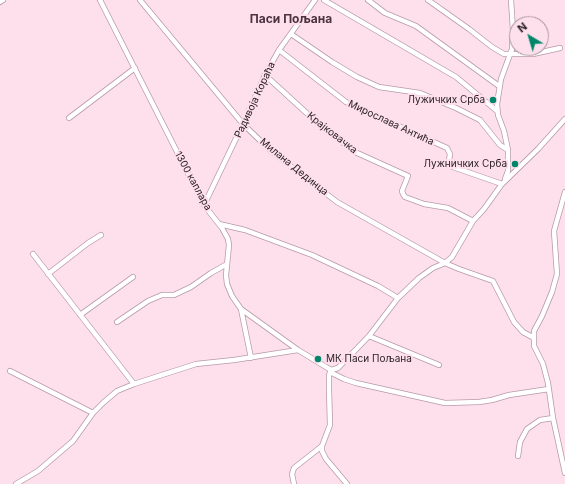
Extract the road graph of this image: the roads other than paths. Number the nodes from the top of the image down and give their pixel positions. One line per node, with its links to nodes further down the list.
1 (2, 0): 9 (street)
2 (100, 0): 17 (street, 1300 каплара)
3 (140, 0): 23 (street, Милана Дединца)
4 (315, 0): 11 (street, Радивоја Кораћа)
5 (324, 0): 20 (street)
6 (368, 0): 19 (street)
7 (428, 0): 15 (street)
8 (510, 0): 10 (street)
9 (0, 2)
10 (512, 16)
11 (291, 34): 13 (street, Радивоја Кораћа); 24 (street)
12 (560, 48): 14 (street)
13 (279, 50): 18 (street, Радивоја Кораћа); 25 (street, Мирослава Антића)
14 (549, 51)
15 (509, 54)
16 (510, 56): 19 (street)
17 (135, 68): 21 (street); 27 (street, 1300 каплара)
18 (265, 75): 23 (street, Радивоја Кораћа); 28 (street, Крајковачка)
19 (499, 86): 20 (street)
20 (497, 111): 24 (street)
21 (69, 118)
22 (565, 119): 25 (street)
23 (243, 124): 27 (street, Радивоја Кораћа); 32 (street, Милана Дединца)
24 (508, 150): 25 (street)
25 (502, 184): 28 (street)
26 (565, 192): 41 (street)
27 (204, 205): 29 (street, 1300 каплара)
28 (473, 221): 32 (street)
29 (219, 224): 33 (street, 1300 каплара); 36 (street)
30 (101, 235): 34 (street)
31 (33, 254): 34 (street)
32 (445, 263): 36 (street); 41 (street, Милана Дединца)
33 (227, 264): 37 (street, 1300 каплара); 39 (street)
34 (48, 274): 38 (street)
35 (133, 277): 38 (street)
36 (398, 298): 40 (street)
37 (241, 309): 42 (street, 1300 каплара); 43 (street)
38 (80, 315): 47 (street)
39 (117, 322)
40 (369, 336): 44 (street); 46 (street)
41 (534, 338): 48 (street)
42 (298, 350): 43 (street); 46 (street, 1300 каплара)
43 (251, 358): 47 (street)
44 (439, 365)
45 (10, 371): 49 (street)
46 (330, 371): 48 (street, 1300 каплара); 51 (street)
47 (134, 384): 49 (street)
48 (549, 389): 50 (street)
49 (93, 413): 54 (street)
50 (553, 418): 52 (street); 53 (street)
51 (322, 446): 55 (street); 56 (street)
52 (518, 456)
53 (565, 473)
54 (16, 484)
55 (294, 484)
56 (347, 484)

